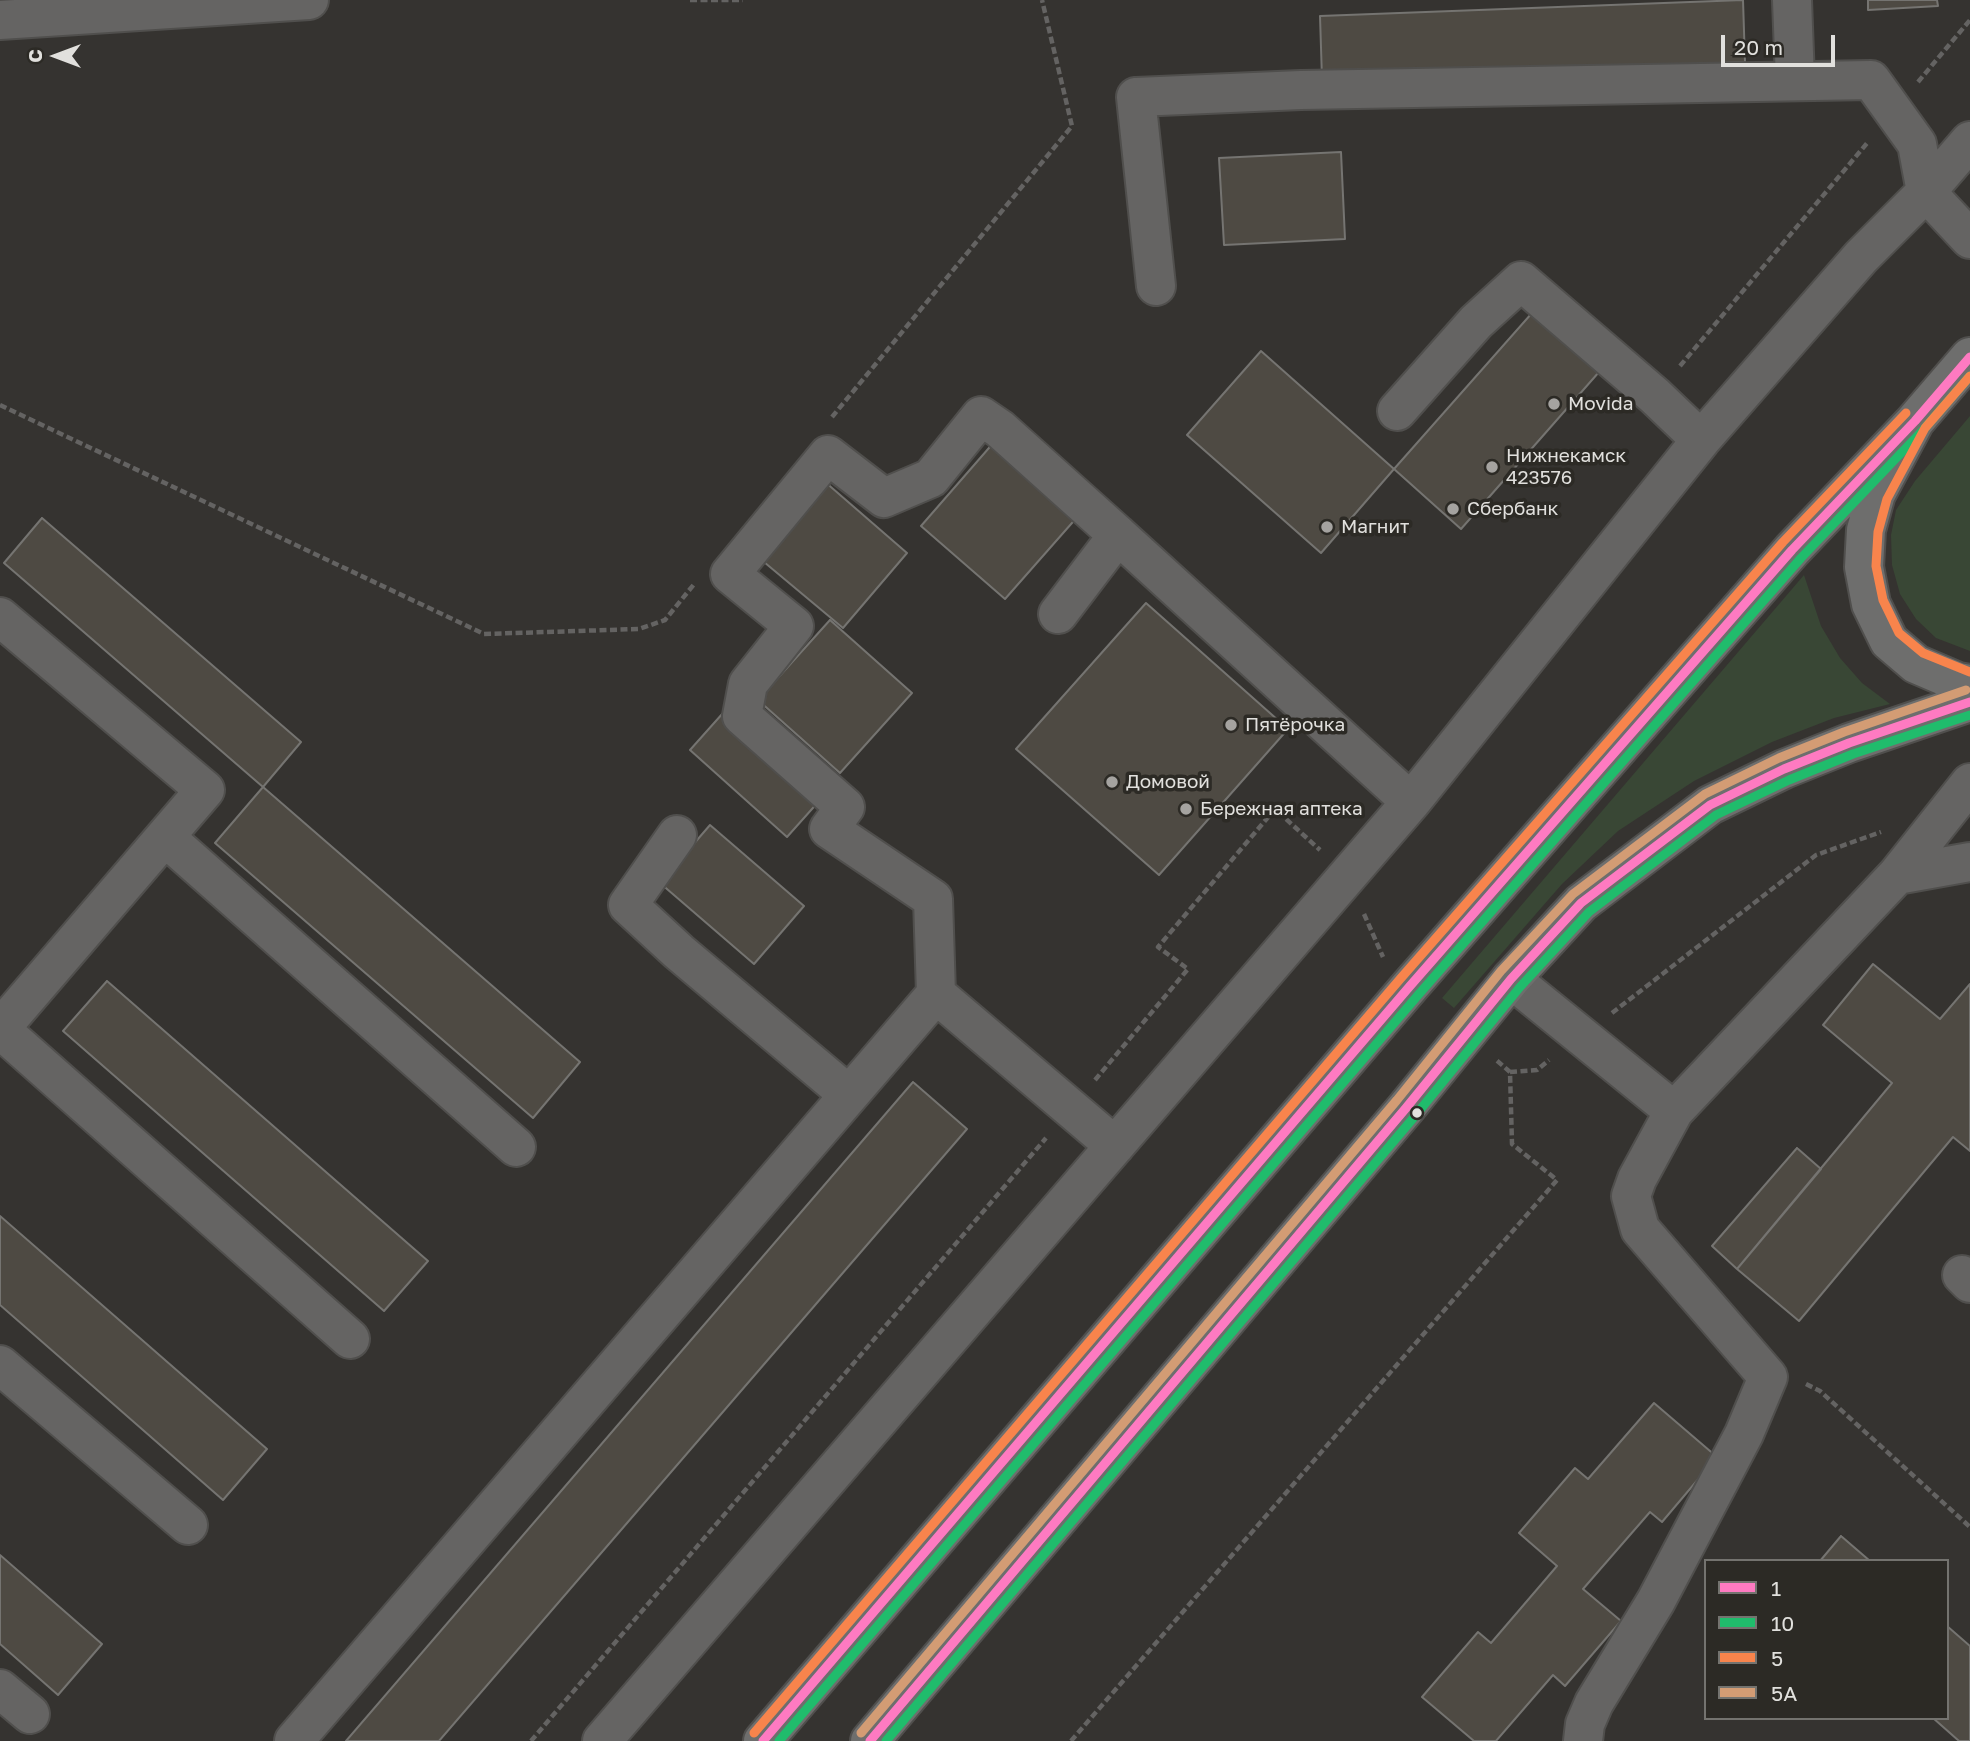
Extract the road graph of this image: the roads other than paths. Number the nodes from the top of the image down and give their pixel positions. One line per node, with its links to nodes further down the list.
1 (309, 0): 3 (lane)
2 (1792, 0): 4 (lane)
3 (0, 20)
4 (1795, 80): 6 (lane); 8 (lane)
5 (1970, 141): 6 (lane)
6 (1926, 192): 7 (lane); 12 (lane)
7 (1970, 239)
8 (1156, 286)
9 (1970, 357): 11 (main road)
10 (1397, 411): 12 (lane)
11 (1915, 421): 16 (main road); 38 (main road)
12 (1701, 440): 19 (lane)
13 (1118, 536): 14 (lane); 19 (lane); 25 (lane)
14 (1058, 614)
15 (0, 617): 21 (lane)
16 (1970, 684)
17 (1970, 702): 24 (main road)
18 (1970, 783): 23 (lane)
19 (1412, 802): 29 (lane)
20 (677, 835): 27 (lane)
21 (165, 837): 26 (lane); 30 (lane)
22 (1970, 862): 23 (lane)
23 (1897, 875): 28 (lane)
24 (1511, 979): 28 (lane); 39 (main road)
25 (936, 994): 27 (lane); 29 (lane)
26 (0, 1029): 31 (lane)
27 (849, 1095): 36 (lane)
28 (1674, 1111): 40 (lane)
29 (1115, 1146): 37 (lane)
30 (516, 1147)
31 (350, 1339)
32 (0, 1365): 33 (lane)
33 (188, 1525)
34 (0, 1689): 35 (lane)
35 (30, 1714)
36 (294, 1741)
37 (602, 1741)
38 (763, 1741)
39 (870, 1741)
40 (1583, 1741)

